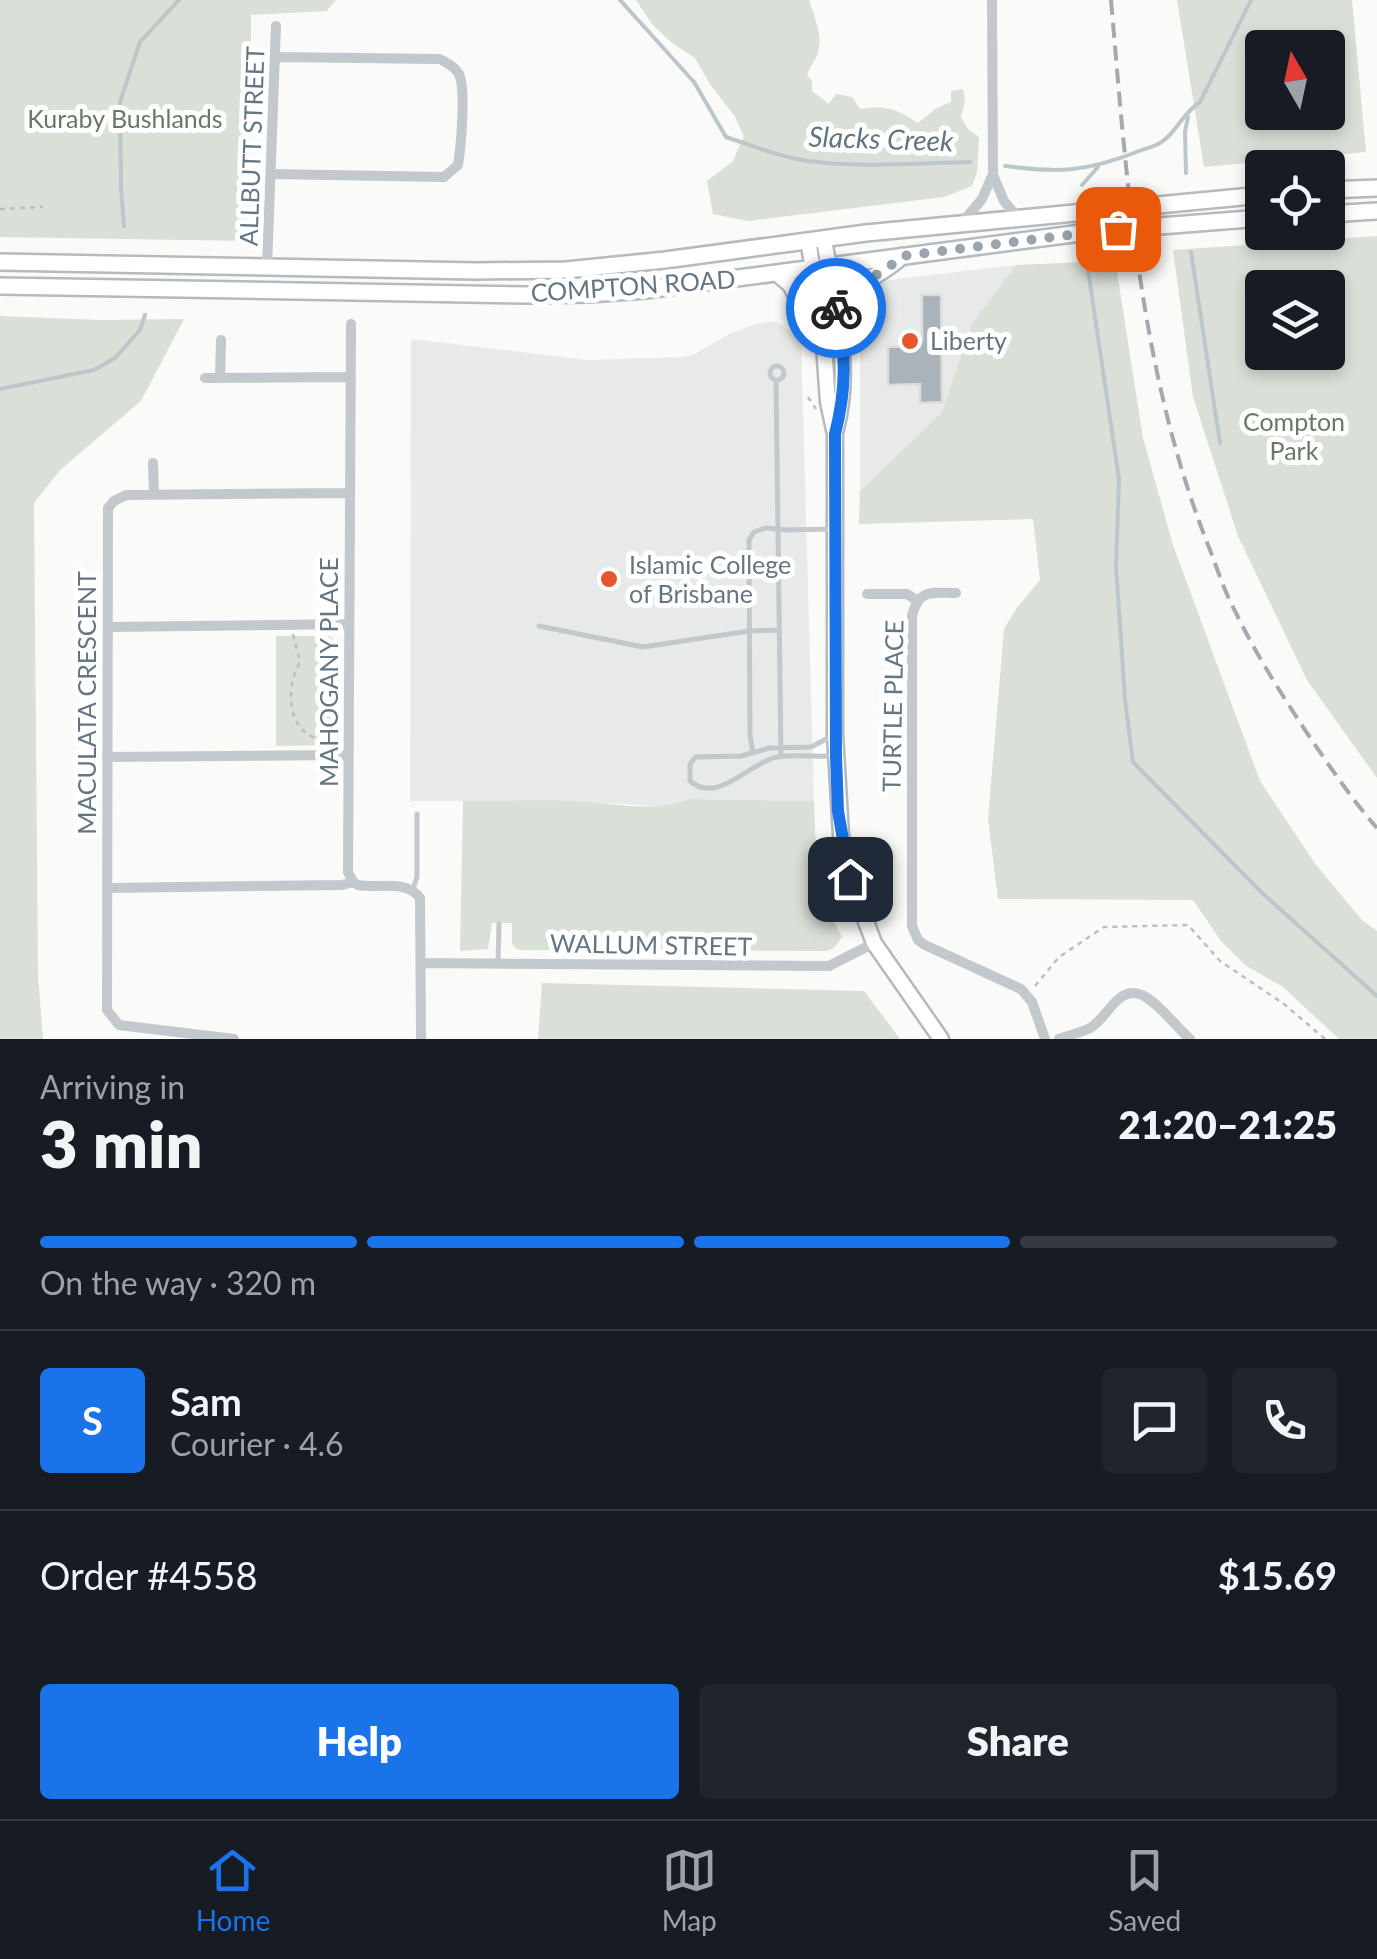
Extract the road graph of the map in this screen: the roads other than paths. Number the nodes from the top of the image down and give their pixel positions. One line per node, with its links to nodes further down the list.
1 (992, 0): 5 (street)
2 (276, 26): 3 (street, ALLBUTT STREET)
3 (274, 57): 4 (street, ALLBUTT STREET); 4 (street)
4 (271, 174): 18 (street, ALLBUTT STREET)
5 (993, 174): 12 (street); 14 (street)
6 (1377, 188): 8 (main road)
7 (1345, 189): 8 (main road)
8 (1352, 189): 10 (main road)
9 (1245, 197): 12 (main road, COMPTON ROAD)
10 (1377, 208): 11 (main road)
11 (1345, 212)
12 (1018, 218): 14 (main road, COMPTON ROAD)
13 (1245, 219): 16 (main road, COMPTON ROAD)
14 (962, 223): 15 (main road, COMPTON ROAD)
15 (816, 240): 18 (main road, COMPTON ROAD); 19 (street)
16 (902, 256): 19 (main road, COMPTON ROAD); 22 (main road)
17 (0, 262): 18 (main road, COMPTON ROAD)
18 (268, 267)
19 (820, 268): 20 (main road, COMPTON ROAD); 22 (street); 24 (street)
20 (777, 273): 21 (main road, COMPTON ROAD); 24 (main road)
21 (0, 286)
22 (836, 305): 30 (street)
23 (351, 324): 26 (street, MAHOGANY PLACE)
24 (824, 331): 30 (street)
25 (220, 340): 28 (street)
26 (351, 377): 28 (street); 32 (street, MAHOGANY PLACE)
27 (205, 378): 28 (street)
28 (220, 378)
29 (776, 381): 34 (lane)
30 (835, 434): 35 (street)
31 (153, 463): 33 (street)
32 (350, 492): 33 (street, MACULATA CRESCENT); 39 (street, MAHOGANY PLACE)
33 (154, 494): 40 (street, MACULATA CRESCENT)
34 (777, 529): 35 (lane); 42 (lane); 43 (lane)
35 (835, 529): 44 (street)
36 (956, 593): 38 (street, TURTLE PLACE)
37 (867, 594): 38 (street, TURTLE PLACE)
38 (916, 600): 62 (street, TURTLE PLACE)
39 (349, 624): 40 (street); 47 (street, MAHOGANY PLACE)
40 (108, 626): 50 (street, MACULATA CRESCENT)
41 (539, 626): 43 (lane)
42 (778, 630): 43 (lane); 45 (lane)
43 (749, 631): 46 (lane)
44 (835, 734): 45 (lane); 48 (street)
45 (780, 748): 46 (lane); 49 (lane)
46 (753, 753): 49 (lane)
47 (348, 755): 50 (street); 52 (street, MAHOGANY PLACE)
48 (836, 756): 49 (lane); 56 (street)
49 (780, 757)
50 (107, 758): 53 (street, MACULATA CRESCENT)
51 (417, 814): 54 (lane)
52 (354, 882): 53 (street); 54 (street)
53 (107, 888): 59 (street, MACULATA CRESCENT)
54 (413, 888): 57 (street)
55 (499, 924): 58 (lane)
56 (874, 943): 58 (street, WALLUM STREET); 61 (street)
57 (421, 962): 58 (street, WALLUM STREET); 60 (street)
58 (498, 963)
59 (234, 1039)
60 (421, 1039)
61 (942, 1039)
62 (1045, 1039)
63 (1059, 1039): 64 (street)
64 (1190, 1039)

